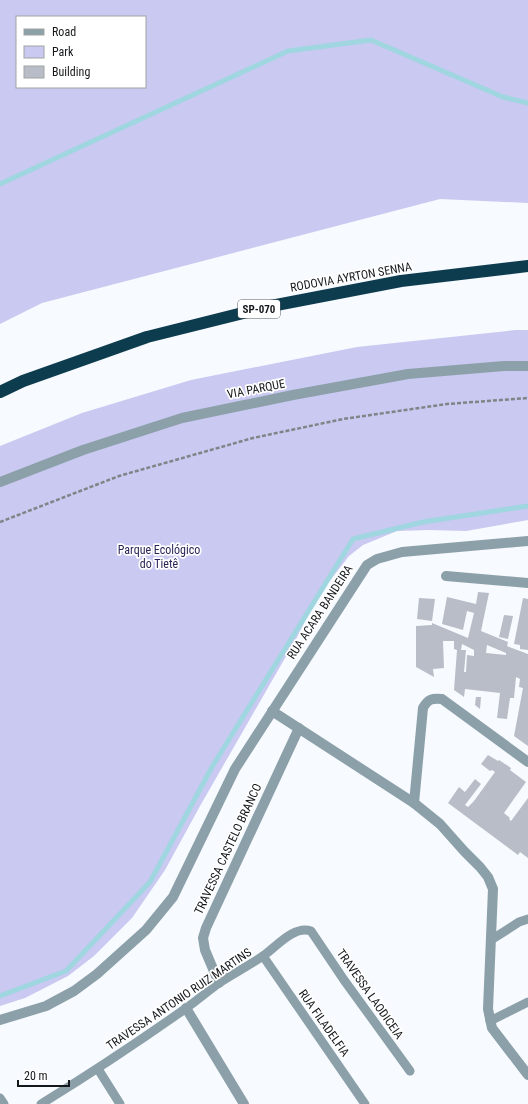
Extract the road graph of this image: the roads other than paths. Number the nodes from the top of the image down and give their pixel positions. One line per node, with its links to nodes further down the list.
1 (528, 266): 3 (highway, RODOVIA AYRTON SENNA / SP-070)
2 (528, 366): 4 (street, VIA PARQUE)
3 (0, 392)
4 (0, 482)
5 (528, 541): 8 (street, RUA ACARA BANDEIRA)
6 (446, 576): 7 (street)
7 (528, 583)
8 (272, 711): 9 (street); 19 (street, RUA ACARA BANDEIRA)
9 (299, 728): 11 (street); 16 (street, TRAVESSA CASTELO BRANCO)
10 (528, 762): 11 (street)
11 (414, 803): 14 (street)
12 (528, 919): 14 (lane)
13 (311, 931): 15 (lane, TRAVESSA ANTONIO RUIZ MARTINS); 22 (lane, TRAVESSA LAODICEIA)
14 (491, 940): 20 (street)
15 (263, 956): 16 (lane, TRAVESSA ANTONIO RUIZ MARTINS); 29 (lane, RUA FILADELFIA)
16 (219, 983): 18 (lane, TRAVESSA ANTONIO RUIZ MARTINS)
17 (528, 1002): 20 (lane)
18 (186, 1008): 21 (lane, TRAVESSA ANTONIO RUIZ MARTINS); 28 (street)
19 (0, 1020)
20 (490, 1021): 23 (street)
21 (98, 1069): 26 (lane, TRAVESSA ANTONIO RUIZ MARTINS); 27 (lane)
22 (410, 1071)
23 (528, 1075)
24 (0, 1098): 25 (lane)
25 (4, 1104)
26 (41, 1104)
27 (120, 1104)
28 (244, 1104)
29 (365, 1104)

